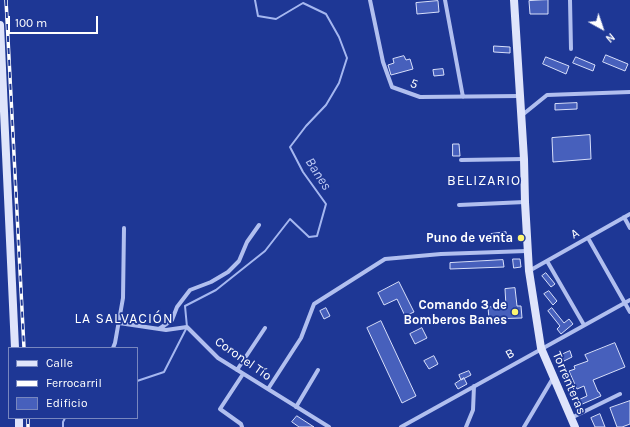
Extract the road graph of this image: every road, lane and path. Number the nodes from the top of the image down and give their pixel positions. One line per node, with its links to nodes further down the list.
1 (370, 0): 9 (street, 5)
2 (445, 0): 9 (street)
3 (514, 0): 8 (street, Torrenteras)
4 (570, 0): 6 (street)
5 (0, 25): 11 (street)
6 (571, 49)
7 (630, 92): 10 (street)
8 (520, 96): 9 (street, 5); 10 (street, Torrenteras)
9 (463, 97)
10 (521, 117): 12 (street, Torrenteras)
11 (2, 123): 32 (street)
12 (524, 159): 13 (street); 14 (street, Torrenteras)
13 (461, 160)
14 (525, 202): 15 (street); 22 (street, Torrenteras)
15 (460, 205)
16 (630, 214): 17 (street, A)
17 (624, 218): 20 (street); 21 (street, A)
18 (259, 225): 31 (street)
19 (124, 228): 28 (street)
20 (630, 228)
21 (588, 238): 23 (street, A); 26 (street)
22 (528, 251): 24 (street, Torrenteras); 40 (street)
23 (547, 261): 24 (street, A); 29 (street)
24 (529, 271): 34 (street, Torrenteras)
25 (630, 300): 26 (street, B)
26 (625, 303): 27 (street); 29 (street, B)
27 (630, 312)
28 (119, 323): 31 (street, Coronel Tío); 33 (street)
29 (584, 325): 34 (street, B)
30 (264, 328): 35 (street)
31 (158, 329): 35 (street, Coronel Tío)
32 (15, 347)
33 (113, 347)
34 (541, 348): 38 (street, Torrenteras); 39 (street, B)
35 (237, 370): 37 (street, Coronel Tío)
36 (318, 370): 42 (street)
37 (243, 374): 40 (street, Coronel Tío); 44 (street)
38 (554, 377): 43 (street, Torrenteras); 48 (street)
39 (474, 386): 46 (street, B); 47 (street)
40 (268, 389): 42 (street, Coronel Tío)
41 (620, 394): 43 (street)
42 (296, 407): 45 (street, Coronel Tío)
43 (571, 418): 49 (street, Torrenteras)
44 (242, 427)
45 (329, 427)
46 (401, 427)
47 (466, 427)
48 (524, 427)
49 (575, 427)

